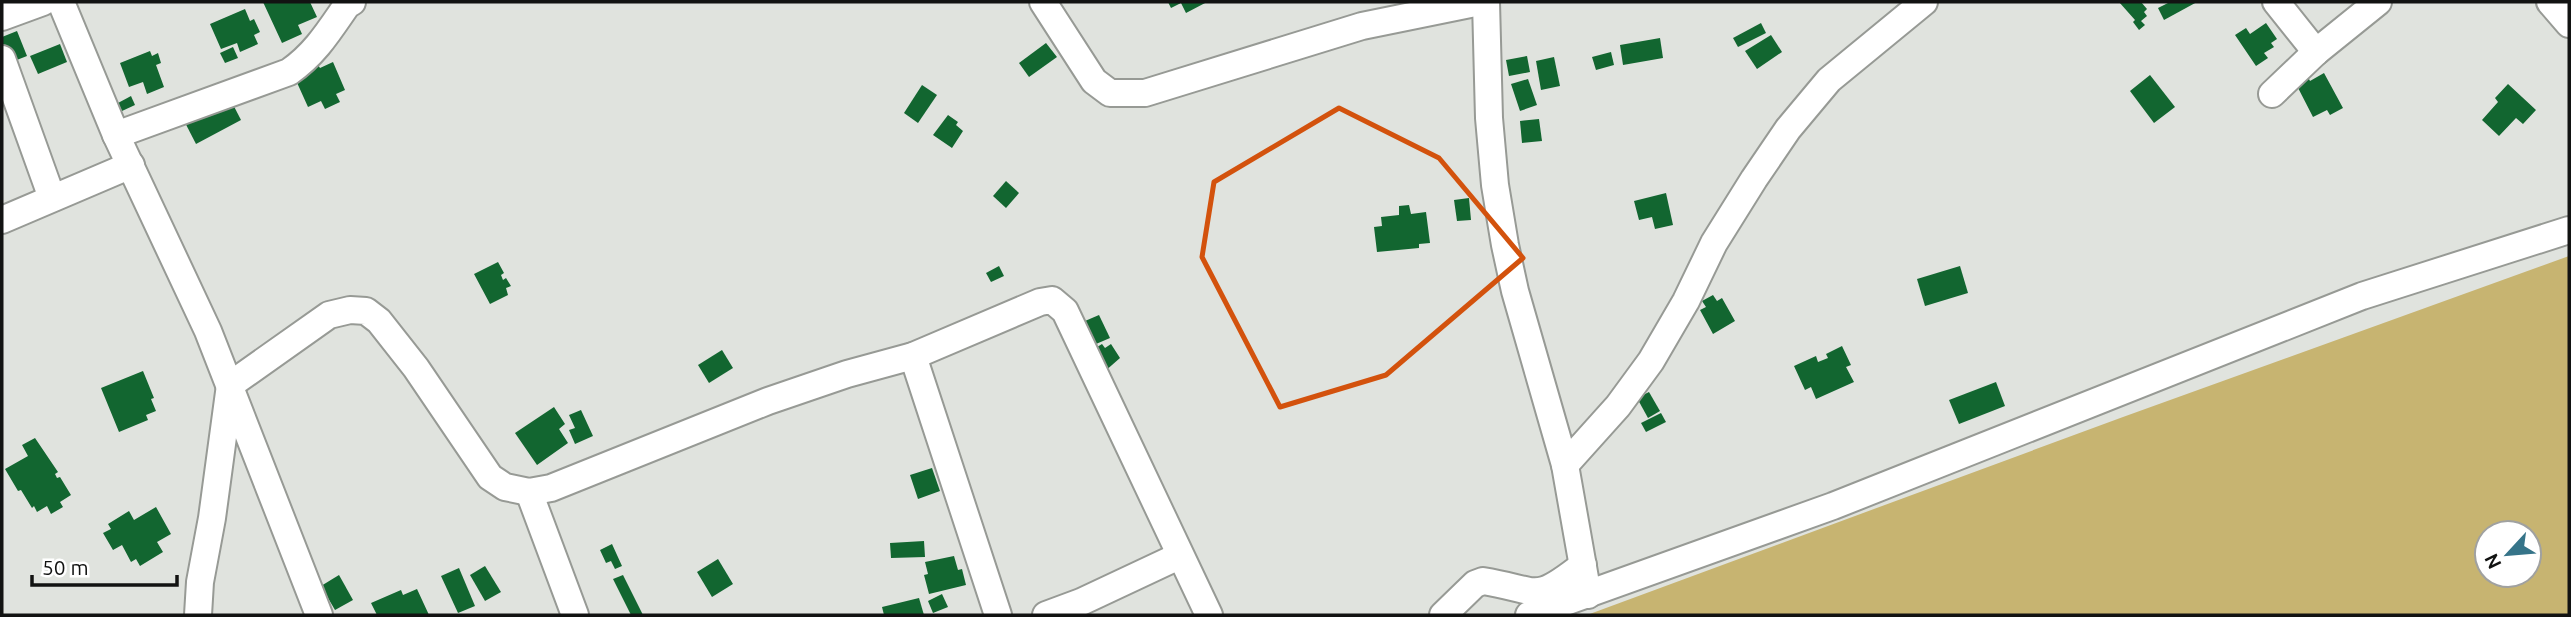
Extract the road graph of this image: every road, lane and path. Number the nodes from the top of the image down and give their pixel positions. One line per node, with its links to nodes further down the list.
1 (43, 2): 11 (street)
2 (61, 2): 16 (street)
3 (352, 2): 16 (street)
4 (1043, 2): 5 (street)
5 (1480, 2)
6 (1486, 2): 23 (street)
7 (1924, 2): 23 (street)
8 (2276, 2): 13 (street)
9 (2378, 2): 13 (street)
10 (2550, 2): 12 (street)
11 (2, 17)
12 (2569, 24)
13 (2316, 52): 15 (street)
14 (2, 59): 18 (street)
15 (2272, 94)
16 (116, 135): 17 (street)
17 (131, 166): 18 (street); 22 (street)
18 (52, 198): 19 (street)
19 (2, 220)
20 (2569, 230): 27 (street)
21 (913, 356): 24 (street); 25 (street); 31 (street)
22 (230, 385): 24 (street); 28 (street); 29 (street)
23 (1565, 465): 26 (street)
24 (529, 492): 30 (street)
25 (1179, 555): 32 (street); 33 (street)
26 (1583, 565): 27 (street); 34 (street)
27 (1588, 595): 35 (street)
28 (198, 615)
29 (319, 615)
30 (575, 615)
31 (998, 615)
32 (1046, 615)
33 (1209, 615)
34 (1443, 615)
35 (1529, 615)

